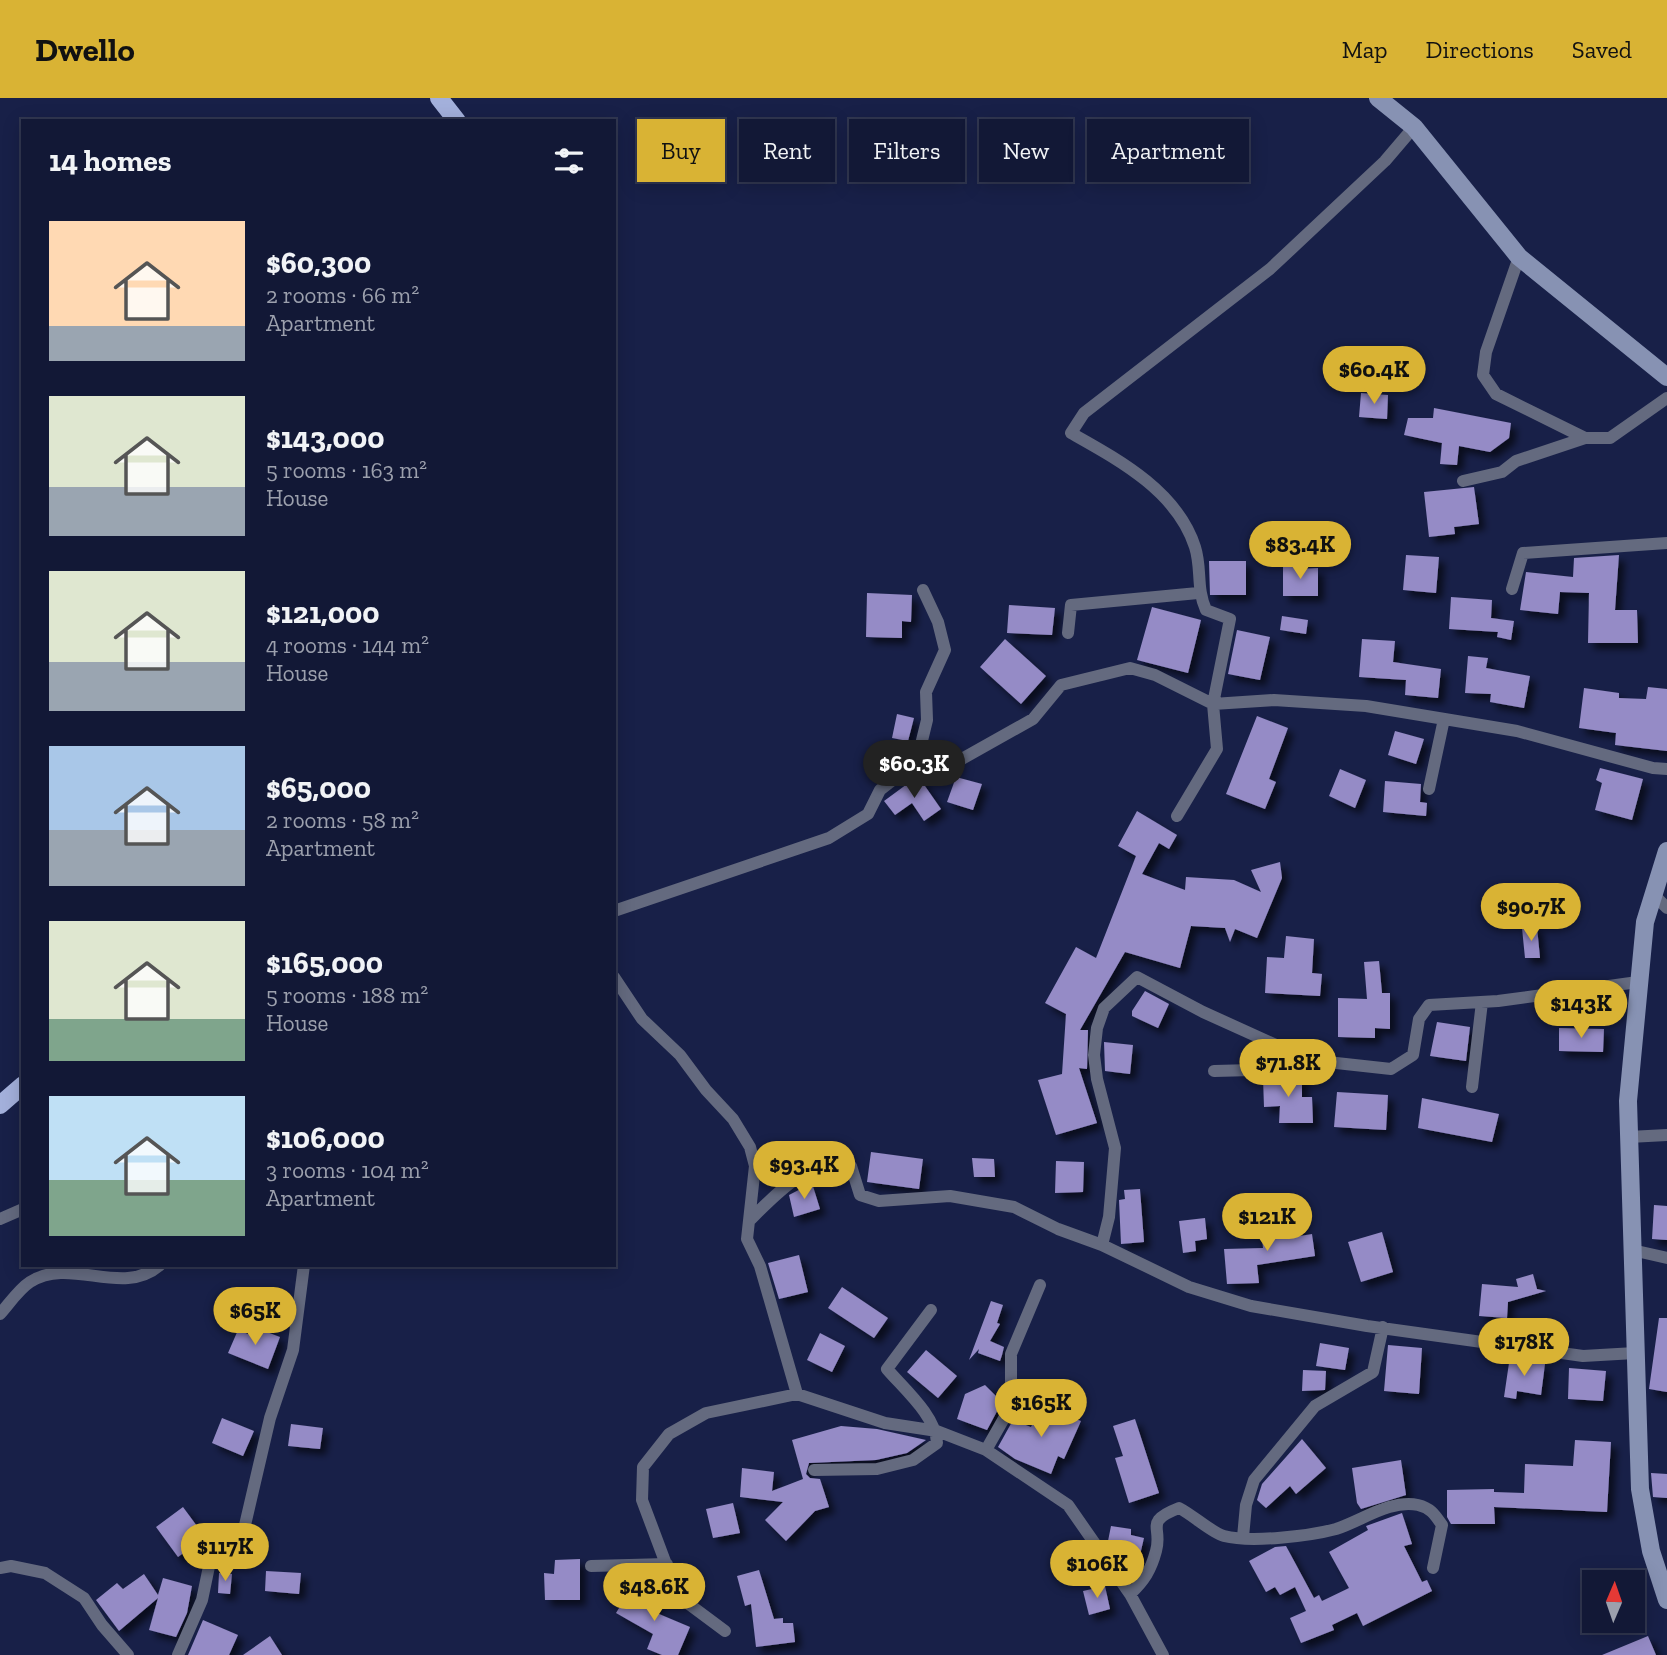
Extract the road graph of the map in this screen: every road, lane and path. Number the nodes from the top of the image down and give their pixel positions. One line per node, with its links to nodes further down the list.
1 (439, 98): 3 (main road)
2 (1378, 98): 4 (street)
3 (455, 119)
4 (1414, 127): 5 (street); 13 (street)
5 (1519, 257): 6 (street); 8 (street)
6 (1667, 377)
7 (1667, 398): 8 (street)
8 (1585, 438): 9 (street)
9 (1463, 481)
10 (1667, 543): 11 (street)
11 (1512, 589)
12 (923, 590): 17 (street)
13 (1198, 593): 14 (street); 15 (street)
14 (1068, 633)
15 (1213, 704): 16 (street); 17 (street); 20 (street)
16 (1444, 719): 18 (street); 19 (street)
17 (917, 761): 24 (street)
18 (1667, 769)
19 (1429, 789)
20 (1177, 816)
21 (1667, 851): 22 (street)
22 (1652, 893): 23 (street); 26 (street)
23 (1667, 908)
24 (616, 910)
25 (616, 980): 37 (street)
26 (1638, 982): 27 (street); 34 (street)
27 (1482, 1002): 28 (street); 31 (street)
28 (1309, 1060): 29 (street); 38 (street)
29 (1214, 1071)
30 (21, 1087): 32 (main road)
31 (1472, 1087)
32 (0, 1105)
33 (1667, 1135): 34 (street)
34 (1629, 1137): 39 (street)
35 (21, 1210): 36 (street)
36 (0, 1219)
37 (749, 1221): 38 (street); 48 (street)
38 (1102, 1245): 46 (street)
39 (1632, 1250): 40 (street); 47 (street)
40 (1667, 1258)
41 (158, 1267): 45 (street)
42 (304, 1267): 61 (street)
43 (1040, 1285): 50 (street)
44 (931, 1310): 49 (street)
45 (0, 1314)
46 (1383, 1327): 47 (street); 52 (street)
47 (1635, 1353): 58 (street)
48 (797, 1394): 49 (street); 53 (street)
49 (937, 1431): 50 (street); 51 (street)
50 (986, 1450): 57 (street)
51 (814, 1470)
52 (1243, 1537): 56 (street); 57 (street)
53 (667, 1564): 54 (street); 59 (street)
54 (592, 1566)
55 (0, 1568): 60 (street)
56 (1433, 1568)
57 (1130, 1594): 62 (street)
58 (1667, 1600)
59 (725, 1631)
60 (128, 1655)
61 (178, 1655)
62 (1163, 1655)

